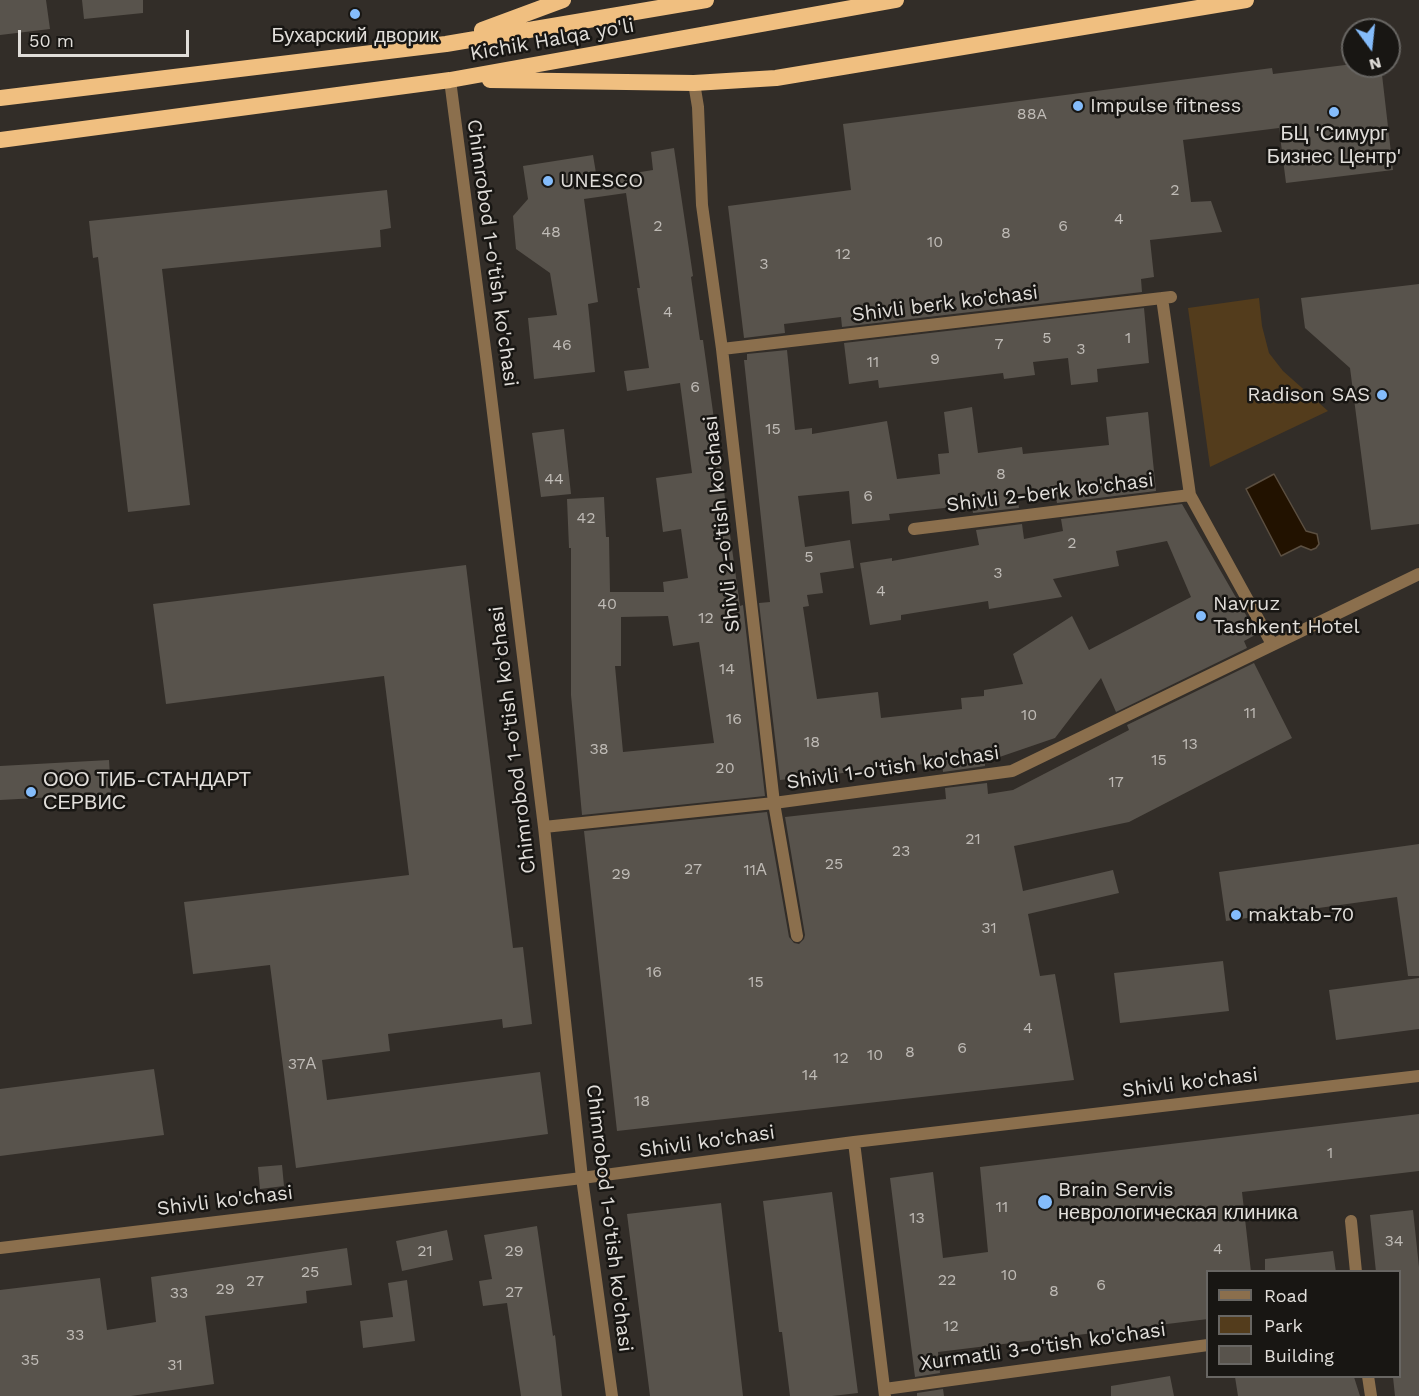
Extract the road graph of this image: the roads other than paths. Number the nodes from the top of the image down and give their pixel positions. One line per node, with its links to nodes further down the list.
1 (563, 0): 6 (highway)
2 (706, 0): 6 (highway, Kichik Halqa yo'li)
3 (896, 0): 7 (highway, Kichik Halqa yo'li)
4 (1246, 0): 5 (highway)
5 (1218, 3): 8 (highway)
6 (446, 44): 9 (highway, Kichik Halqa yo'li)
7 (450, 80): 8 (highway); 10 (highway, Kichik Halqa yo'li); 17 (street, Chimrobod 1-o'tish ko'chasi)
8 (694, 83): 11 (street, Shivli 2-o'tish ko'chasi)
9 (0, 98)
10 (0, 140)
11 (722, 349): 12 (street, Shivli berk ko'chasi); 16 (street, Shivli 2-o'tish ko'chasi)
12 (1190, 495): 13 (street, Shivli 2-berk ko'chasi); 15 (street)
13 (914, 529)
14 (1419, 574): 15 (street, Shivli 1-o'tish ko'chasi)
15 (1272, 644): 16 (street, Shivli 1-o'tish ko'chasi)
16 (774, 803): 17 (street, Shivli 1-o'tish ko'chasi); 18 (street, Shivli 2-o'tish ko'chasi)
17 (544, 827): 21 (street, Chimrobod 1-o'tish ko'chasi)
18 (797, 936)
19 (1419, 1076): 20 (street, Shivli ko'chasi)
20 (854, 1142): 21 (street, Shivli ko'chasi); 27 (street)
21 (582, 1178): 23 (street, Shivli ko'chasi); 28 (street, Chimrobod 1-o'tish ko'chasi)
22 (1351, 1221): 24 (street)
23 (0, 1248)
24 (1356, 1270)
25 (1206, 1345): 27 (street, Xurmatli 3-o'tish ko'chasi)
26 (1368, 1378): 29 (street)
27 (885, 1392)
28 (612, 1396)
29 (1371, 1396)

